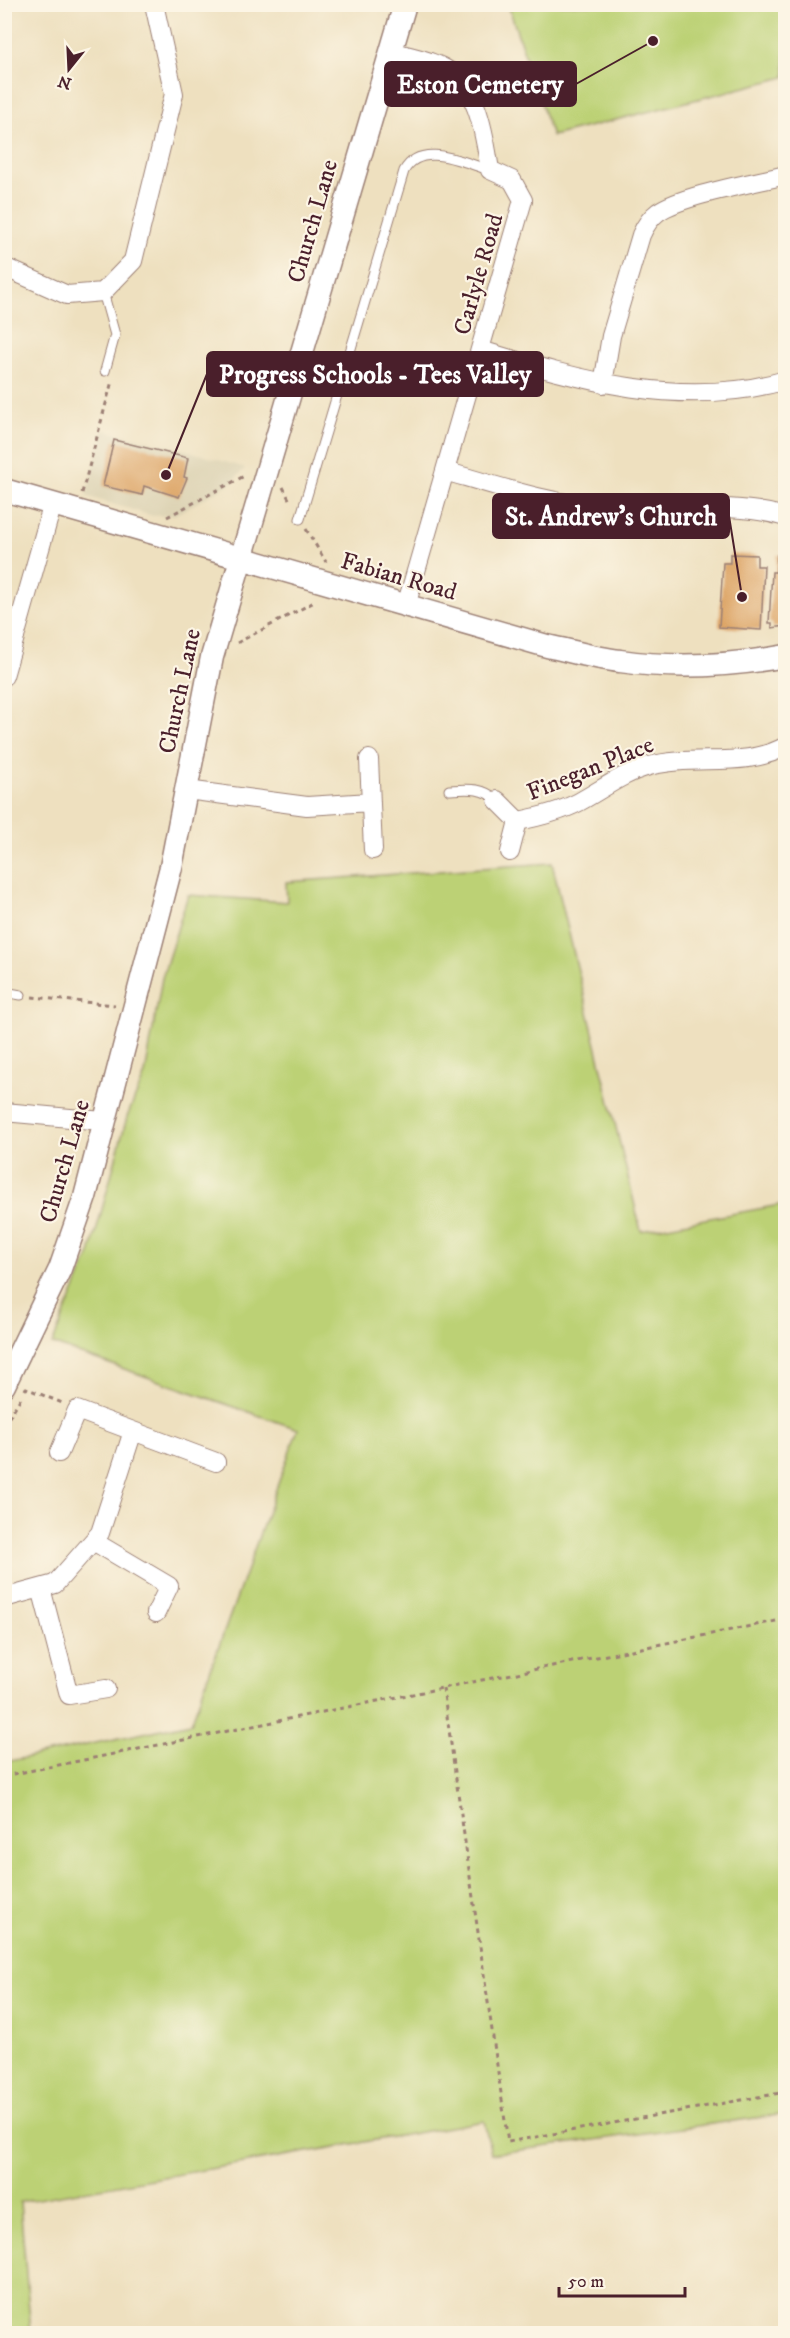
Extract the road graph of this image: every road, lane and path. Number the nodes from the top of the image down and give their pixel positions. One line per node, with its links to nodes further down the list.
1 (154, 4): 7 (street)
2 (405, 4): 3 (street, Church Lane)
3 (390, 51): 4 (street); 18 (street, Church Lane)
4 (490, 170): 8 (street, Carlyle Road); 17 (lane)
5 (786, 175): 11 (street)
6 (4, 267): 7 (street)
7 (103, 292): 9 (lane)
8 (481, 351): 11 (street); 12 (street, Carlyle Road)
9 (105, 371): 15 (path)
10 (786, 380): 11 (street)
11 (603, 384)
12 (446, 471): 16 (street); 19 (street, Carlyle Road)
13 (4, 489): 14 (street, Fabian Road)
14 (52, 503): 15 (street, Fabian Road); 21 (street)
15 (78, 510): 18 (street, Fabian Road)
16 (786, 517)
17 (300, 519)
18 (241, 558): 19 (street, Fabian Road); 24 (street, Church Lane)
19 (406, 606): 20 (street, Fabian Road)
20 (786, 656)
21 (5, 667)
22 (786, 746): 28 (street, Finegan Place)
23 (369, 759): 27 (street)
24 (187, 790): 27 (street); 33 (street, Church Lane)
25 (449, 790): 26 (lane)
26 (497, 800): 28 (street, Finegan Place)
27 (371, 802): 29 (street)
28 (518, 821): 30 (street, Finegan Place)
29 (373, 850)
30 (510, 852)
31 (4, 992): 32 (lane)
32 (21, 995): 33 (path)
33 (134, 1007): 35 (street, Church Lane)
34 (4, 1112): 35 (street)
35 (103, 1121): 36 (street, Church Lane)
36 (4, 1385)
37 (77, 1410): 38 (path); 39 (street); 40 (street)
38 (4, 1425)
39 (133, 1431): 41 (street); 42 (street)
40 (59, 1453)
41 (216, 1462)
42 (93, 1541): 43 (street); 45 (street)
43 (41, 1588): 44 (street); 48 (street)
44 (4, 1598)
45 (156, 1613)
46 (786, 1619): 47 (path)
47 (443, 1688): 49 (path); 50 (path)
48 (106, 1689)
49 (4, 1776)
50 (786, 2092)

